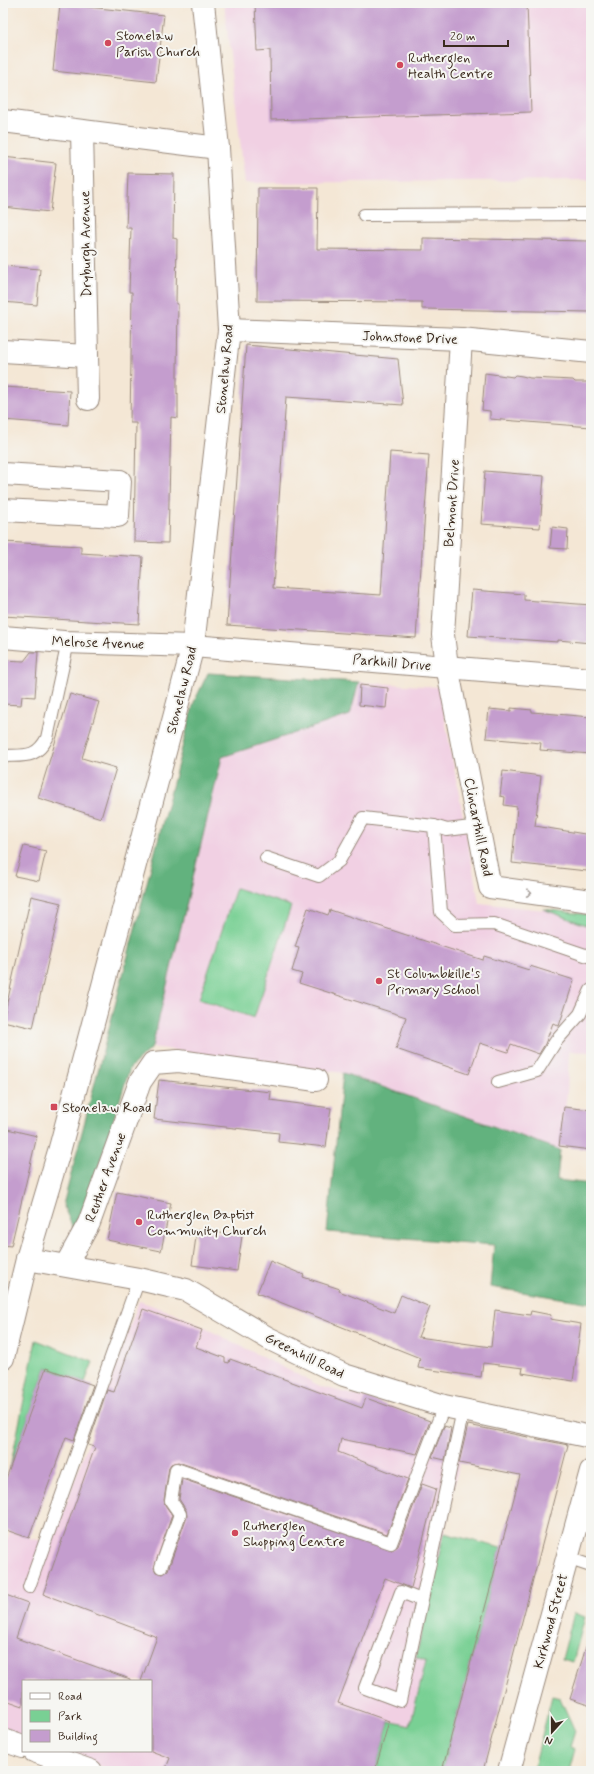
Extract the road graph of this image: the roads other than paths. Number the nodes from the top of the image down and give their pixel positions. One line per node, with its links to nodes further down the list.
1 (203, 3): 4 (street, Stonelaw Road)
2 (3, 121): 3 (street)
3 (82, 131): 4 (street); 11 (street, Dryburgh Avenue)
4 (218, 148): 7 (street, Stonelaw Road)
5 (591, 214): 6 (lane)
6 (364, 215)
7 (229, 330): 8 (street, Johnstone Drive); 17 (street, Stonelaw Road)
8 (462, 339): 10 (street, Johnstone Drive); 18 (street, Belmont Drive)
9 (3, 351): 11 (street)
10 (591, 352)
11 (87, 356): 12 (street, Dryburgh Avenue)
12 (88, 399)
13 (3, 474): 14 (street)
14 (3, 510)
15 (3, 637): 16 (street, Melrose Avenue)
16 (68, 642): 17 (street, Melrose Avenue); 20 (lane)
17 (193, 646): 18 (street, Parkhill Drive); 29 (street, Stonelaw Road)
18 (447, 666): 19 (street, Parkhill Drive); 22 (street, Clincarthill Road)
19 (591, 679)
20 (3, 756)
21 (434, 826): 22 (lane); 23 (lane); 25 (lane)
22 (479, 826): 24 (street, Clincarthill Road, one-way to 24)
23 (266, 858)
24 (591, 901)
25 (591, 957)
26 (591, 990): 28 (lane)
27 (316, 1080): 30 (street, Reuther Avenue)
28 (498, 1082)
29 (27, 1259): 30 (street, Greenhill Road); 32 (street, Stonelaw Road)
30 (66, 1265): 31 (street, Greenhill Road)
31 (139, 1279): 34 (street, Greenhill Road); 40 (lane)
32 (6, 1333): 33 (street, Stonelaw Road)
33 (3, 1358)
34 (454, 1408): 35 (street, Greenhill Road); 39 (lane); 41 (lane)
35 (591, 1437)
36 (591, 1471): 37 (street, Kirkwood Street)
37 (567, 1558): 38 (lane); 46 (street, Kirkwood Street)
38 (591, 1566)
39 (161, 1567)
40 (30, 1587)
41 (421, 1600): 41 (lane)
42 (3, 1740): 43 (street)
43 (22, 1747)
44 (37, 1752): 45 (street)
45 (92, 1771)
46 (509, 1771)

